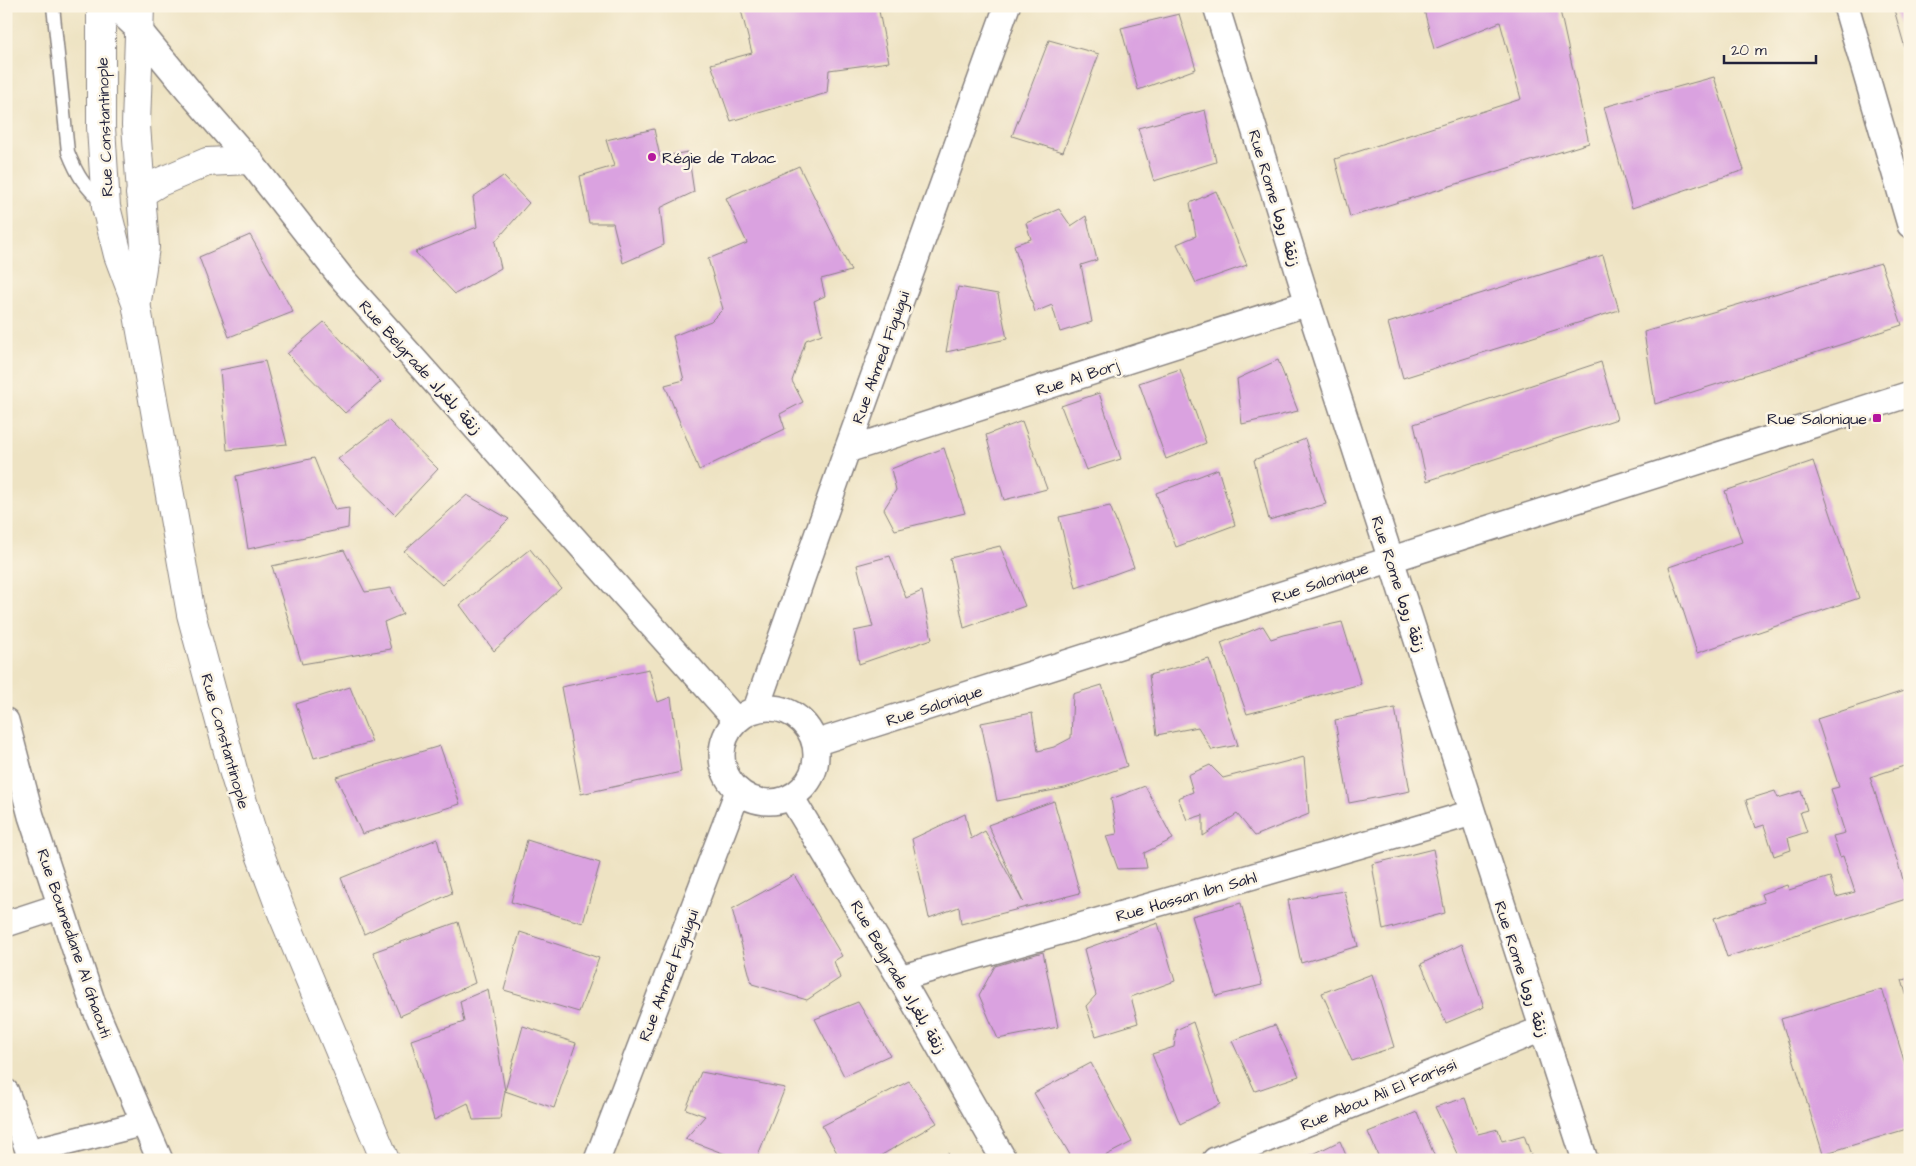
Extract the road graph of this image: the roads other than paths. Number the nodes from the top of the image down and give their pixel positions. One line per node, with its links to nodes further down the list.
1 (53, 6): 10 (lane)
2 (101, 6): 10 (street, Rue Constantinople)
3 (114, 6): 7 (street, Rue Belgrade زنقة بلغراد)
4 (1007, 6): 15 (street, Rue Ahmed Figuigui)
5 (1846, 6): 11 (street)
6 (1220, 7): 13 (street, Rue Rome زنقة روما)
7 (139, 18): 8 (street, Rue Belgrade زنقة بلغراد); 9 (street, Rue Constantinople)
8 (249, 160): 9 (street); 17 (street, Rue Belgrade زنقة بلغراد)
9 (140, 194): 12 (street, Rue Constantinople)
10 (106, 207): 12 (street, Rue Constantinople)
11 (1910, 225)
12 (136, 303): 31 (street, Rue Constantinople)
13 (1308, 303): 15 (street, Rue Al Borj); 16 (street, Rue Rome زنقة روما)
14 (1910, 394): 16 (street, Rue Salonique)
15 (847, 450): 17 (street, Rue Ahmed Figuigui)
16 (1391, 560): 19 (street, Rue Salonique); 22 (street, Rue Rome زنقة روما)
17 (746, 714): 19 (street); 20 (street)
18 (6, 721): 23 (street, Rue Boumediane Al Ghaouti)
19 (815, 743): 21 (street)
20 (738, 791): 21 (street); 32 (street, Rue Ahmed Figuigui)
21 (791, 796): 25 (street, Rue Belgrade زنقة بلغراد)
22 (1472, 813): 25 (street, Rue Hassan Ibn Sahl); 26 (street, Rue Rome زنقة روما)
23 (61, 906): 24 (street); 28 (street, Rue Boumediane Al Ghaouti)
24 (6, 924)
25 (900, 978): 33 (street, Rue Belgrade زنقة بلغراد)
26 (1542, 1029): 34 (street, Rue Abou Ali El Farissi); 35 (street, Rue Rome زنقة روما)
27 (6, 1092): 29 (street)
28 (144, 1123): 29 (street); 30 (street, Rue Boumediane Al Ghaouti)
29 (31, 1156)
30 (160, 1160)
31 (385, 1160)
32 (597, 1160)
33 (1004, 1160)
34 (1215, 1160)
35 (1585, 1160)

